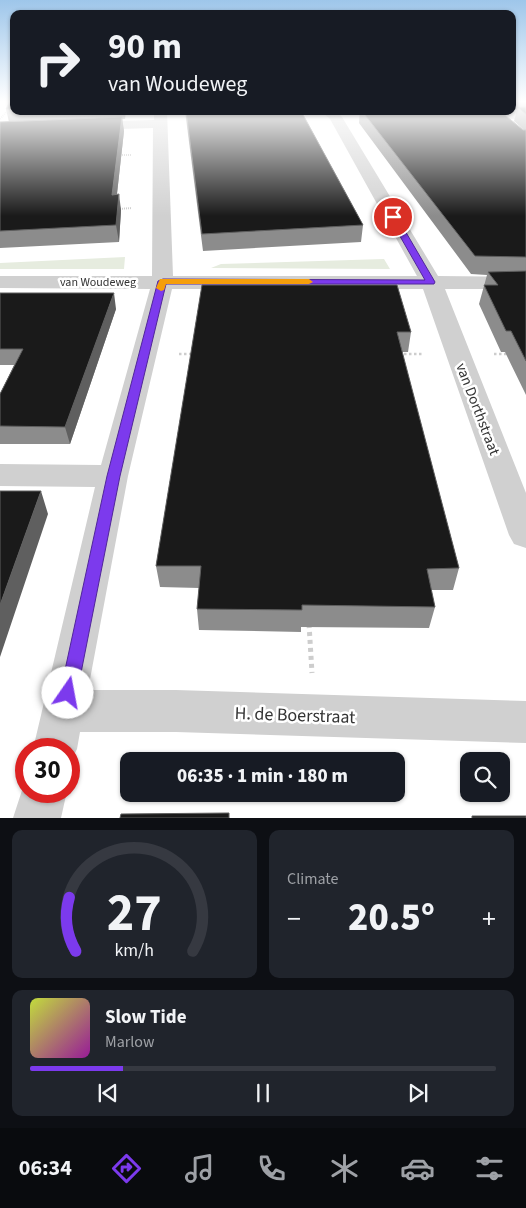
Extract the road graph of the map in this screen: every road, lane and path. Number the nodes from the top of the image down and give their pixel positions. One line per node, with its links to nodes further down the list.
1 (160, 139): 3 (street)
2 (346, 139): 9 (street, van Dorthstraat)
3 (160, 154): 4 (path); 5 (street)
4 (113, 156)
5 (161, 206): 6 (path); 7 (street)
6 (115, 209)
7 (163, 281): 8 (street, van Woudeweg); 9 (street, van Woudeweg); 11 (street)
8 (0, 282)
9 (430, 282): 10 (street, van Woudeweg); 14 (street, van Dorthstraat)
10 (526, 283)
11 (144, 354): 12 (path); 17 (street)
12 (200, 354)
13 (390, 354): 14 (path)
14 (458, 354): 15 (path); 18 (street, van Dorthstraat)
15 (516, 354)
16 (0, 475): 17 (street)
17 (114, 476): 22 (street)
18 (526, 535)
19 (309, 618): 20 (path)
20 (314, 716): 21 (street, H. de Boerstraat); 22 (street, H. de Boerstraat)
21 (526, 722)
22 (60, 730)
23 (41, 803): 24 (street)
24 (37, 818)

